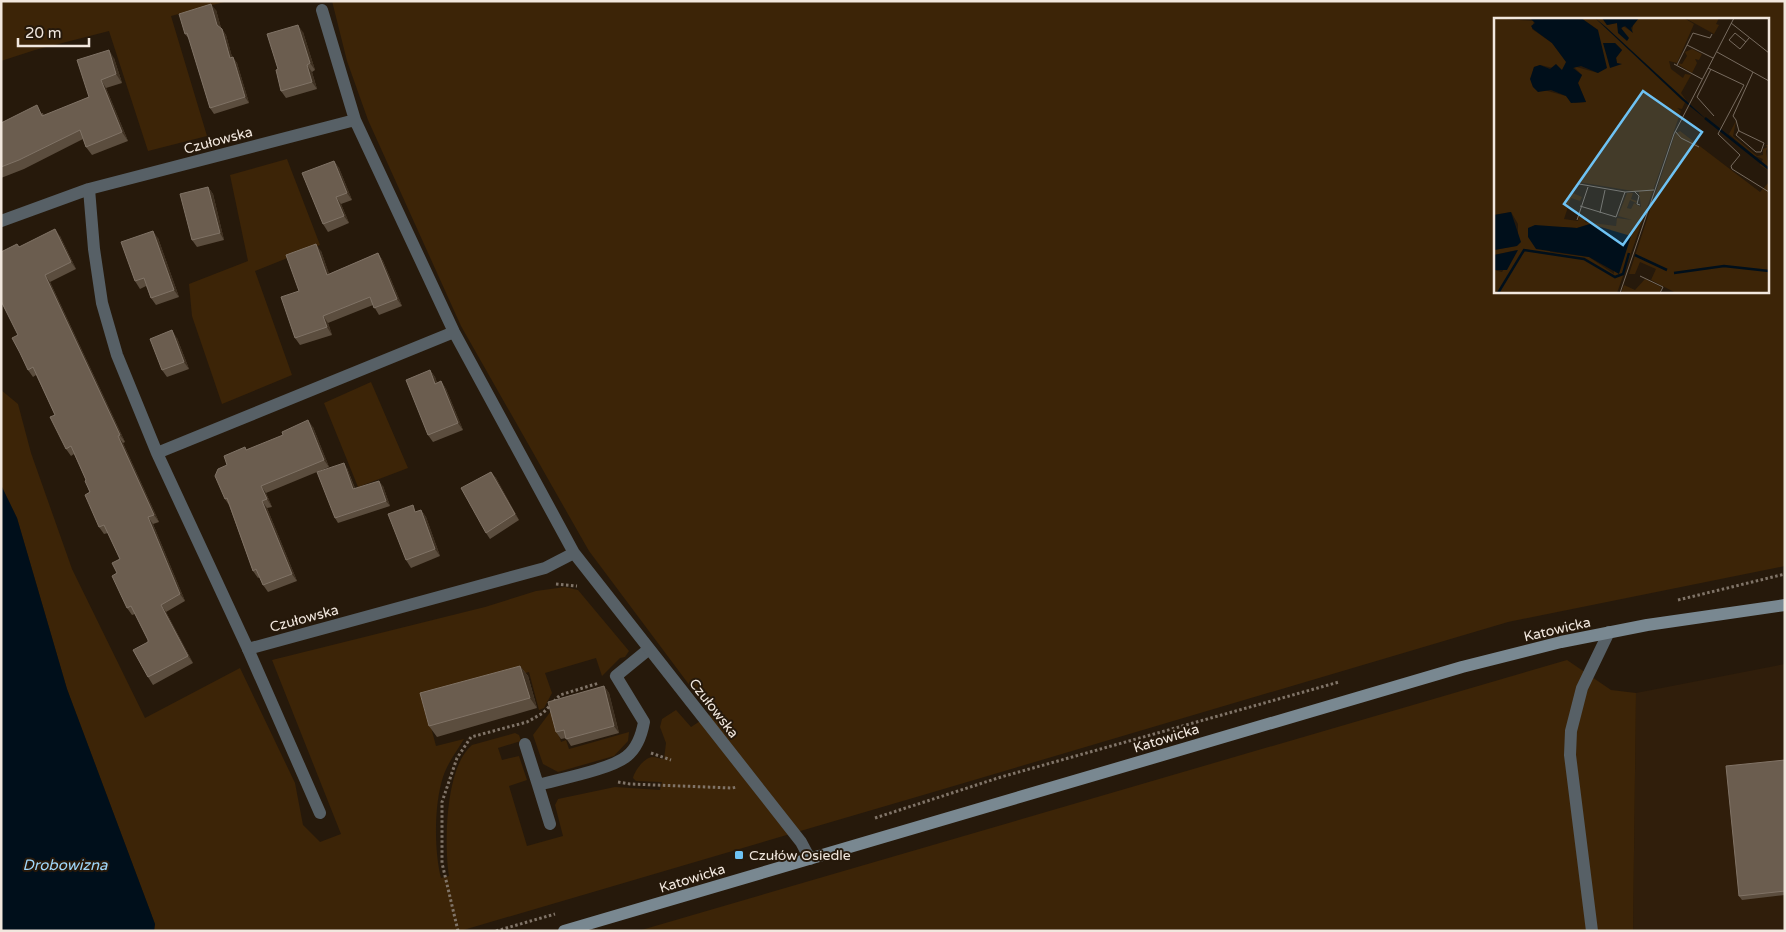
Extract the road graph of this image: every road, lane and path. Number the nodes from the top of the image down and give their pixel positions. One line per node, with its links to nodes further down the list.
1 (322, 10): 2 (street, Czułowska)
2 (355, 120): 3 (street, Czułowska); 5 (street, Czułowska)
3 (89, 189): 4 (street, Czułowska); 6 (street)
4 (1, 221)
5 (454, 332): 6 (street); 7 (street, Czułowska)
6 (157, 453): 14 (street)
7 (574, 553): 14 (street, Czułowska); 15 (street, Czułowska)
8 (1785, 574): 11 (path)
9 (550, 585): 10 (path)
10 (579, 586)
11 (1672, 601)
12 (1785, 605): 13 (main road, Katowicka)
13 (1608, 632): 23 (main road, Katowicka); 26 (street)
14 (248, 649): 21 (street)
15 (649, 649): 16 (street); 23 (street, Czułowska)
16 (616, 676): 19 (street); 24 (path)
17 (525, 744): 19 (street)
18 (616, 782): 20 (path)
19 (538, 785): 22 (street)
20 (740, 786)
21 (320, 813)
22 (550, 824)
23 (810, 859): 25 (main road, Katowicka)
24 (458, 931)
25 (564, 931)
26 (1592, 931)

